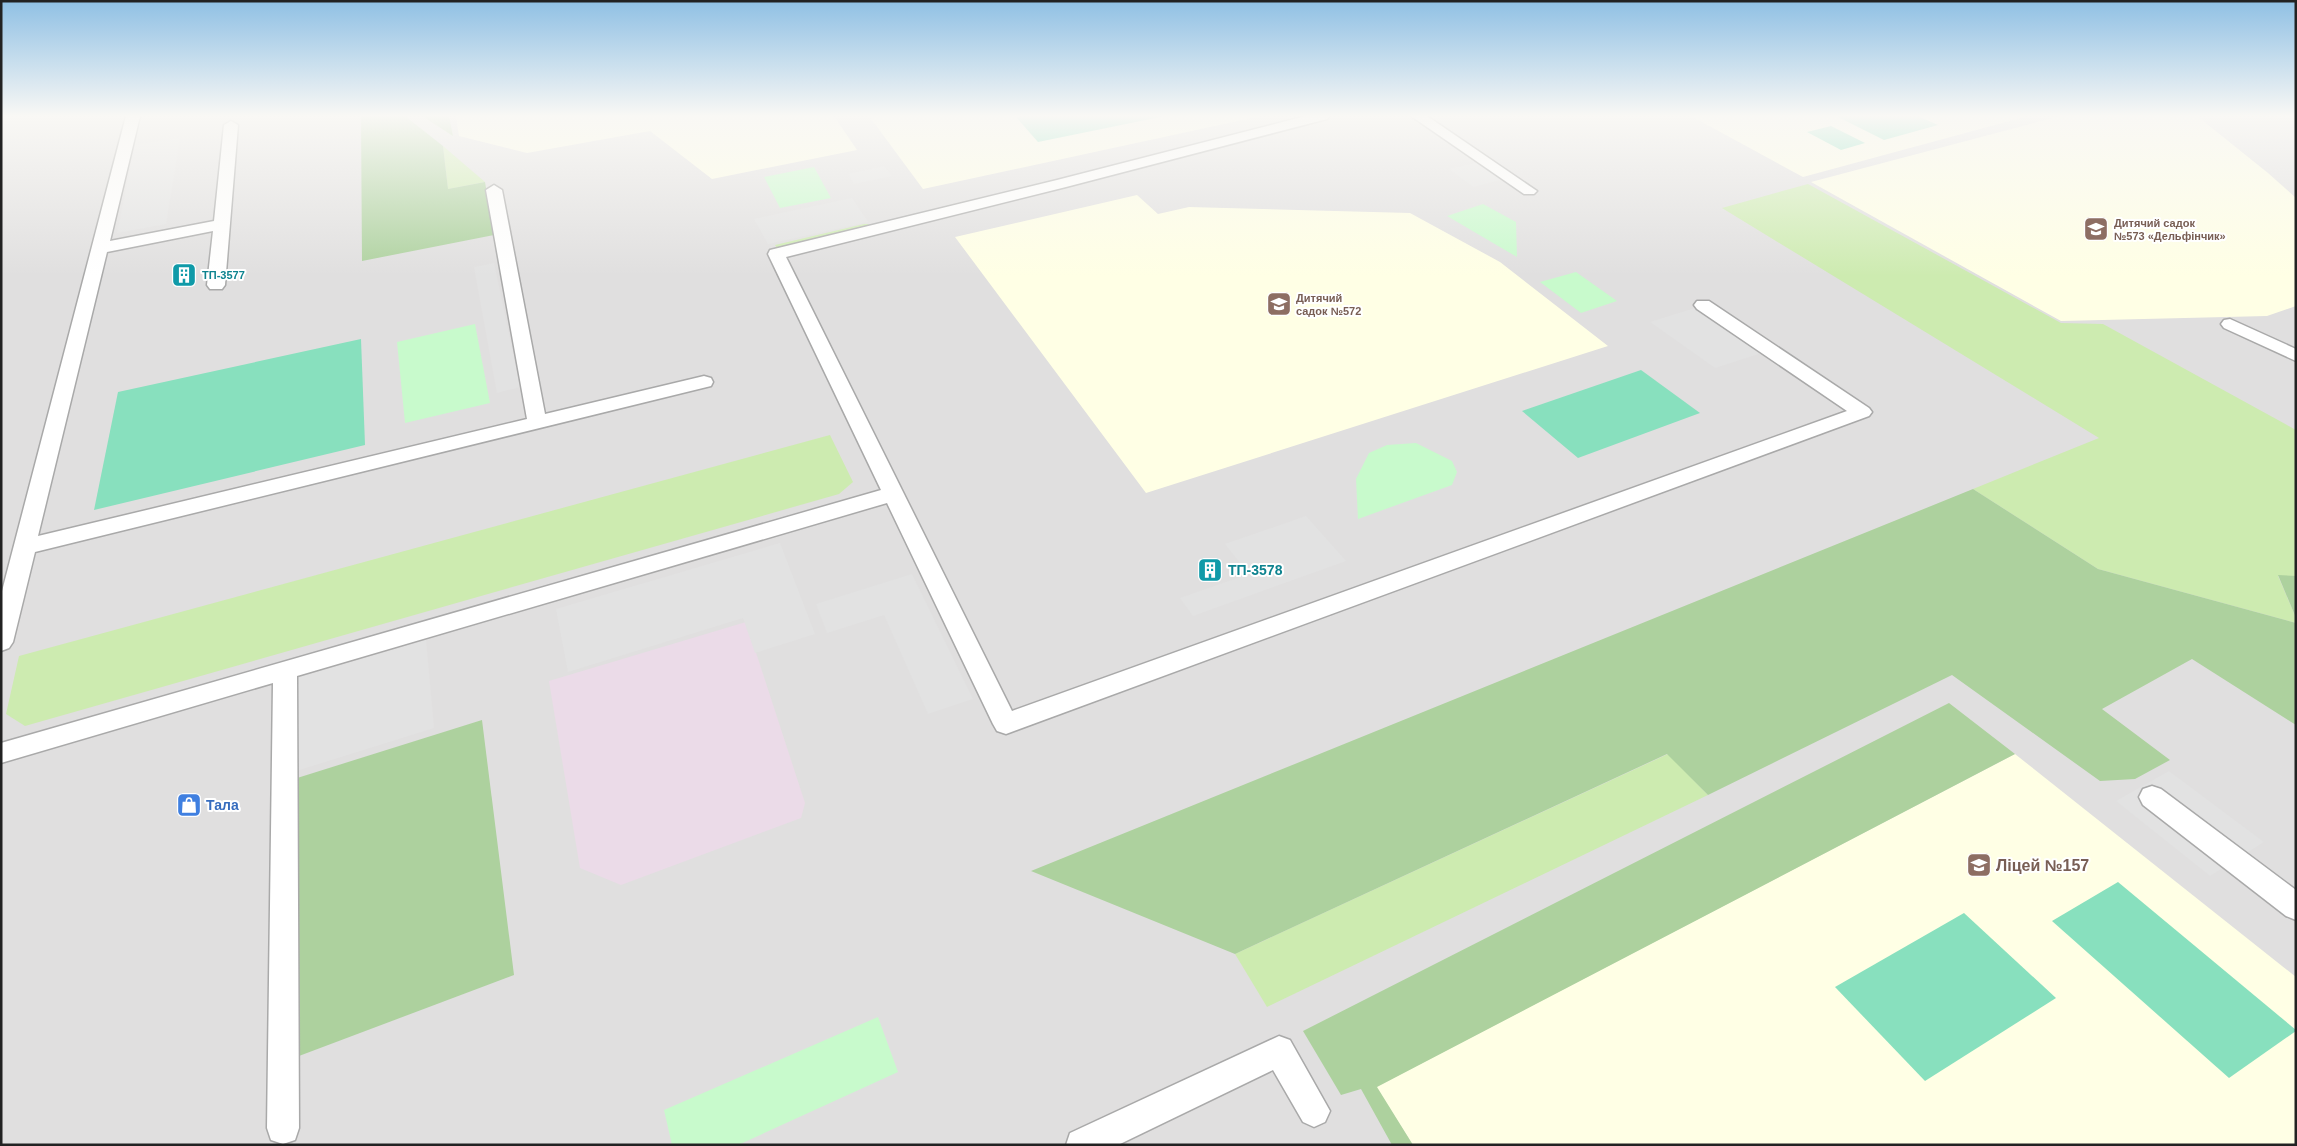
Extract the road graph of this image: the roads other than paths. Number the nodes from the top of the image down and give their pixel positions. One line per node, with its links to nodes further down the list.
1 (120, 169): 8 (lane)
2 (226, 169): 7 (lane)
3 (1117, 169): 15 (lane)
4 (1497, 169): 6 (lane)
5 (494, 190): 14 (lane)
6 (1529, 191)
7 (220, 225): 8 (lane); 9 (lane)
8 (100, 248): 16 (lane)
9 (216, 285)
10 (1703, 305): 15 (lane)
11 (2230, 324): 12 (lane)
12 (2296, 356)
13 (704, 382): 14 (lane)
14 (538, 422): 16 (lane)
15 (893, 494): 18 (lane)
16 (25, 547): 17 (lane)
17 (1, 642)
18 (285, 671): 19 (lane); 23 (lane)
19 (1, 753)
20 (2152, 797): 21 (lane)
21 (2296, 907)
22 (1314, 1111): 24 (lane)
23 (283, 1128)
24 (1082, 1145)

